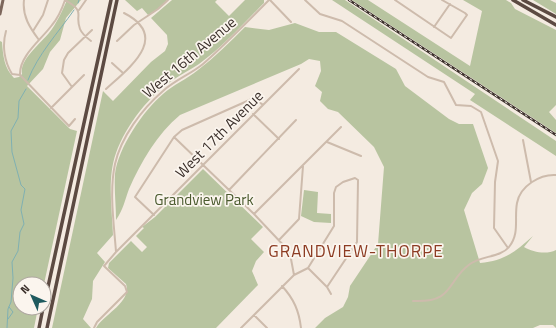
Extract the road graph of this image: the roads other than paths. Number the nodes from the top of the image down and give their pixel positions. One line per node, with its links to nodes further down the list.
1 (3, 0): 19 (main road)
2 (24, 0): 27 (street)
3 (48, 0): 27 (street)
4 (65, 0): 17 (street); 31 (street)
5 (86, 0): 17 (street)
6 (111, 0): 64 (highway)
7 (117, 0): 72 (highway)
8 (168, 0): 22 (street)
9 (269, 0): 21 (street); 61 (street, West 16th Avenue)
10 (305, 0): 60 (street)
11 (395, 0): 24 (street)
12 (442, 0): 16 (street)
13 (515, 0): 23 (highway)
14 (523, 0): 20 (highway)
15 (527, 0): 20 (highway)
16 (450, 4): 24 (street); 24 (street)
17 (78, 11): 28 (street)
18 (124, 13): 22 (street)
19 (0, 14)
20 (554, 16)
21 (291, 22)
22 (137, 23): 33 (street); 36 (street)
23 (556, 26)
24 (434, 27)
25 (92, 30): 28 (street)
26 (6, 31): 30 (street)
27 (32, 32): 31 (street)
28 (85, 36): 32 (street); 39 (street)
29 (0, 38): 30 (street)
30 (4, 39): 37 (street)
31 (39, 40): 37 (street)
32 (91, 41)
33 (117, 41)
34 (112, 63): 36 (street)
35 (299, 69): 41 (street, West 17th Avenue)
36 (123, 73): 40 (street)
37 (20, 75): 42 (street)
38 (84, 75): 39 (street)
39 (72, 87): 42 (street)
40 (106, 89)
41 (263, 105): 43 (street, West 17th Avenue); 47 (street)
42 (51, 108): 44 (street)
43 (253, 114): 48 (street); 53 (street, West 17th Avenue)
44 (75, 119)
45 (296, 120): 48 (street)
46 (341, 127): 50 (street)
47 (174, 137): 53 (street); 58 (street)
48 (279, 139): 56 (street)
49 (523, 140): 55 (street)
50 (327, 142): 51 (street); 52 (street)
51 (361, 156)
52 (303, 165): 57 (street); 59 (street)
53 (203, 166): 56 (street); 58 (street, West 17th Avenue)
54 (556, 175): 55 (street)
55 (531, 182): 60 (street)
56 (229, 190): 57 (street)
57 (254, 214): 59 (street)
58 (154, 215): 61 (street, West 17th Avenue)
59 (279, 240): 63 (street)
60 (508, 248): 68 (street)
61 (116, 252): 73 (street, West 17th Avenue)
62 (308, 268): 63 (street); 66 (street); 66 (street)
63 (294, 275): 65 (street)
64 (51, 276)
65 (282, 286): 69 (street); 76 (street)
66 (327, 287): 67 (street)
67 (331, 294)
68 (413, 301)
69 (254, 315): 74 (street); 75 (street)
70 (42, 316): 71 (highway)
71 (39, 328)
72 (47, 328)
73 (94, 328)
74 (241, 328)
75 (267, 328)
76 (301, 328)

